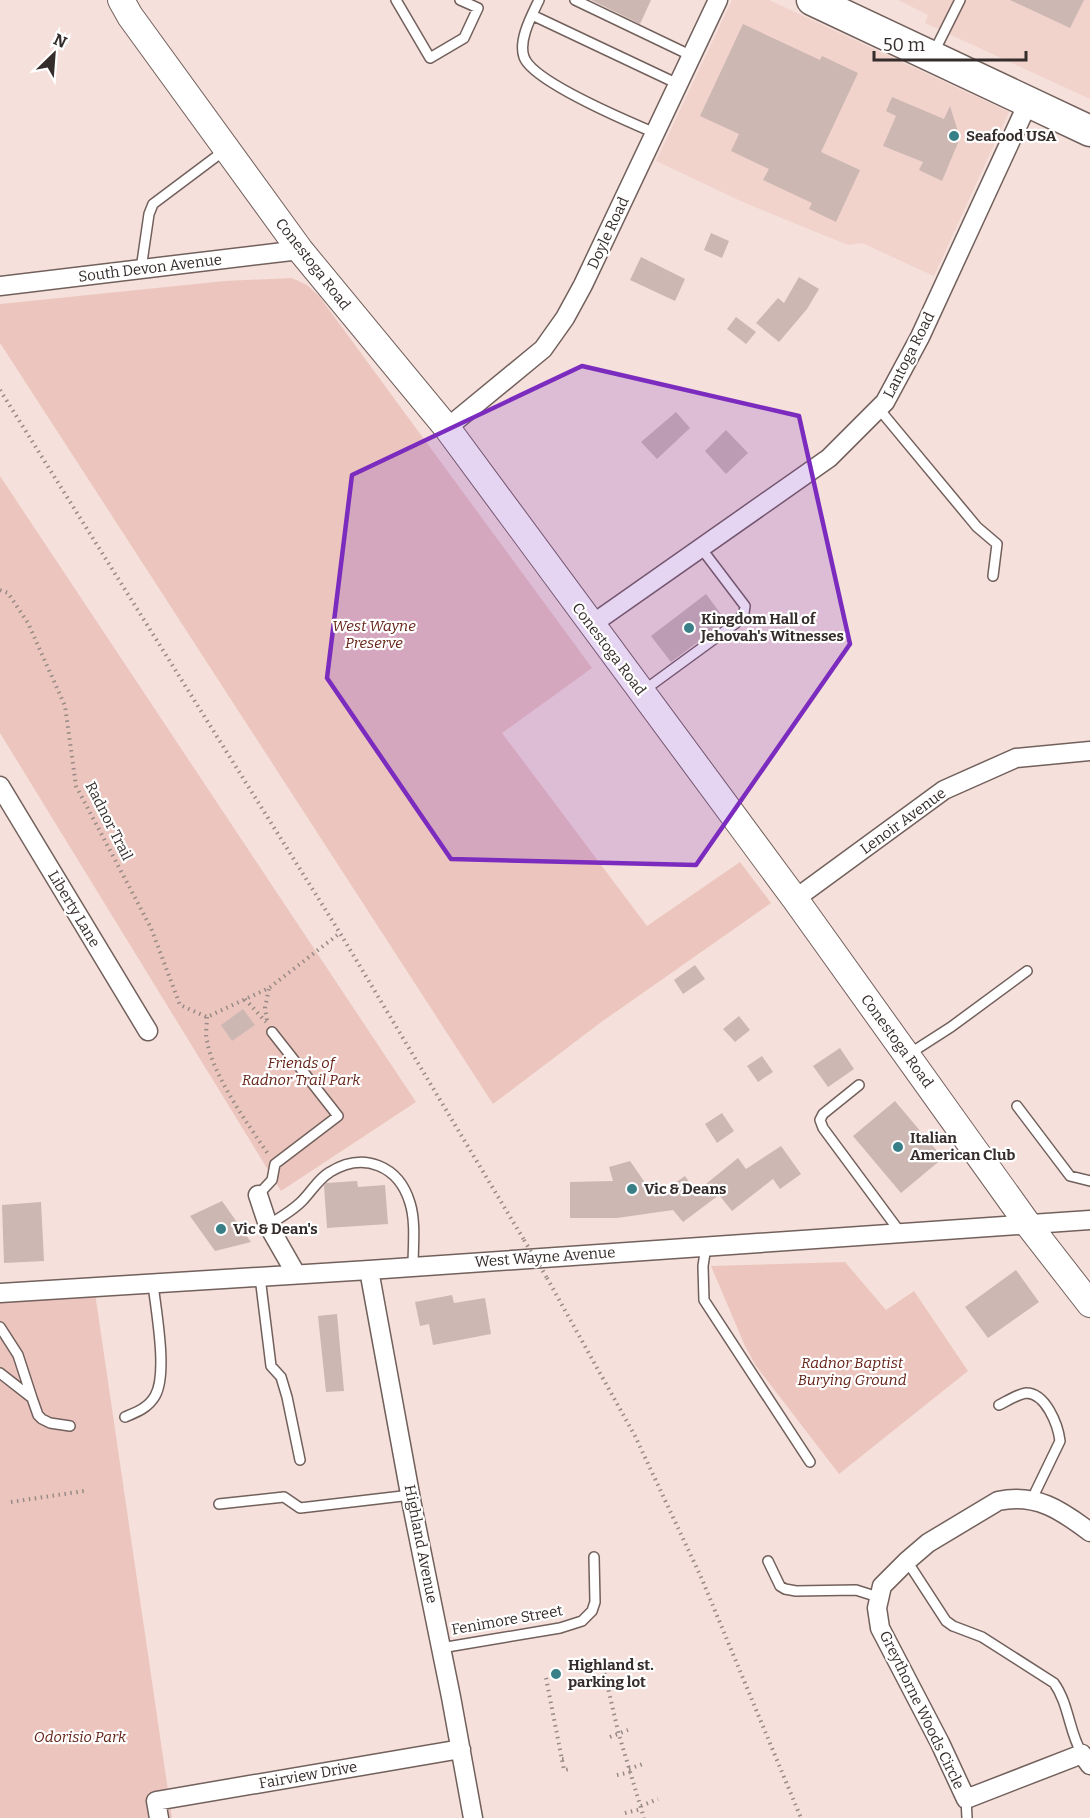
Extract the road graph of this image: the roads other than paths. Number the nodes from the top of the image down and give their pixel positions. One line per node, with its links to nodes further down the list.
1 (122, 0): 16 (main road, Conestoga Road)
2 (396, 0): 3 (lane)
3 (460, 0)
4 (539, 0): 9 (lane)
5 (575, 0): 10 (lane)
6 (718, 0): 10 (street, Doyle Road)
7 (813, 0): 11 (highway)
8 (960, 0): 11 (lane)
9 (532, 15): 12 (lane); 15 (lane)
10 (692, 56): 12 (street, Doyle Road)
11 (932, 57): 13 (highway)
12 (678, 84): 15 (street, Doyle Road)
13 (1028, 103): 14 (highway); 20 (street, Lantoga Road)
14 (1089, 127)
15 (655, 133): 21 (street, Doyle Road)
16 (227, 149): 17 (main road, Conestoga Road); 18 (lane)
17 (300, 250): 18 (street, South Devon Avenue); 21 (main road, Conestoga Road)
18 (141, 269): 19 (street, South Devon Avenue)
19 (0, 286)
20 (879, 409): 22 (street, Lantoga Road); 23 (lane)
21 (447, 428): 24 (main road, Conestoga Road)
22 (701, 548): 24 (street, Lantoga Road); 25 (lane)
23 (993, 576)
24 (591, 625): 25 (main road, Conestoga Road)
25 (641, 693): 28 (main road, Conestoga Road)
26 (1090, 751): 28 (street, Lenoir Avenue)
27 (0, 786): 31 (street, Liberty Lane)
28 (795, 899): 32 (main road, Conestoga Road)
29 (1027, 971): 32 (lane)
30 (270, 1028): 36 (lane)
31 (148, 1031)
32 (907, 1055): 38 (main road, Conestoga Road)
33 (859, 1085): 40 (lane)
34 (1017, 1106): 35 (lane)
35 (1090, 1181)
36 (258, 1195): 39 (street)
37 (1090, 1220): 38 (street, West Wayne Avenue)
38 (1027, 1223): 40 (street, West Wayne Avenue); 48 (main road, Conestoga Road)
39 (268, 1225): 42 (lane); 44 (street)
40 (900, 1232): 41 (street, West Wayne Avenue)
41 (706, 1246): 42 (street, West Wayne Avenue); 56 (lane)
42 (413, 1267): 43 (street, West Wayne Avenue)
43 (369, 1270): 44 (street, West Wayne Avenue); 57 (street, Highland Avenue)
44 (296, 1274): 45 (street, West Wayne Avenue)
45 (260, 1277): 46 (street, West Wayne Avenue); 55 (lane)
46 (153, 1284): 47 (street, West Wayne Avenue); 53 (lane)
47 (0, 1293)
48 (1090, 1304)
49 (0, 1327): 51 (lane)
50 (0, 1372): 51 (lane)
51 (32, 1398): 54 (lane)
52 (999, 1405): 58 (lane)
53 (125, 1417)
54 (70, 1426)
55 (300, 1460)
56 (810, 1462)
57 (411, 1495): 59 (lane); 65 (street, Highland Avenue)
58 (1031, 1501): 60 (street); 63 (street)
59 (219, 1504)
60 (1090, 1532)
61 (594, 1557): 65 (lane, Fenimore Street)
62 (768, 1561): 64 (lane)
63 (907, 1561): 64 (street); 67 (lane)
64 (878, 1597): 68 (street, Greythorne Woods Circle)
65 (441, 1648): 66 (street, Highland Avenue)
66 (461, 1749): 69 (street, Fairview Drive); 70 (street, Highland Avenue)
67 (1086, 1760): 68 (street, Greythorne Woods Circle)
68 (966, 1799): 71 (lane)
69 (157, 1810)
70 (473, 1818)
71 (967, 1818)

